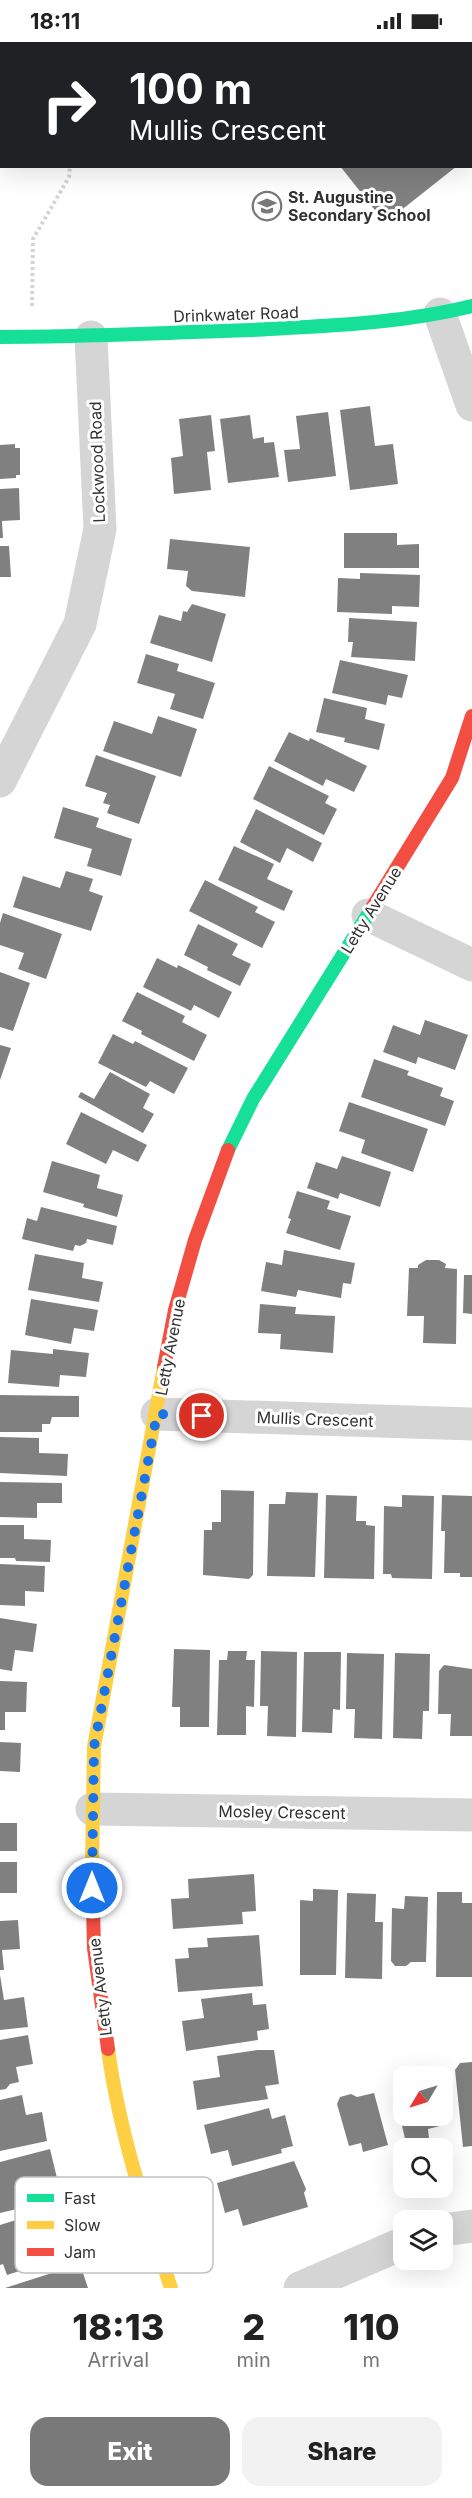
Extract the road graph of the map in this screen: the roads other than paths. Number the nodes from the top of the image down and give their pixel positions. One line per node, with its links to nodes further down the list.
1 (472, 306): 2 (street, Drinkwater Road)
2 (440, 314): 4 (street, Drinkwater Road); 5 (street)
3 (0, 337): 4 (street, Drinkwater Road)
4 (91, 337): 7 (street, Lockwood Road)
5 (472, 405)
6 (472, 716): 8 (street, Letty Avenue)
7 (0, 781)
8 (368, 915): 9 (street); 10 (street, Letty Avenue)
9 (472, 965)
10 (157, 1414): 11 (street, Mullis Crescent); 12 (street, Letty Avenue)
11 (472, 1424)
12 (92, 1809): 13 (street, Mosley Crescent); 14 (street, Letty Avenue)
13 (472, 1815)
14 (137, 2177)
15 (472, 2226): 16 (street)
16 (453, 2229)
17 (393, 2248): 20 (street)
18 (166, 2273): 19 (street, Letty Avenue)
19 (171, 2288)
20 (300, 2288)

